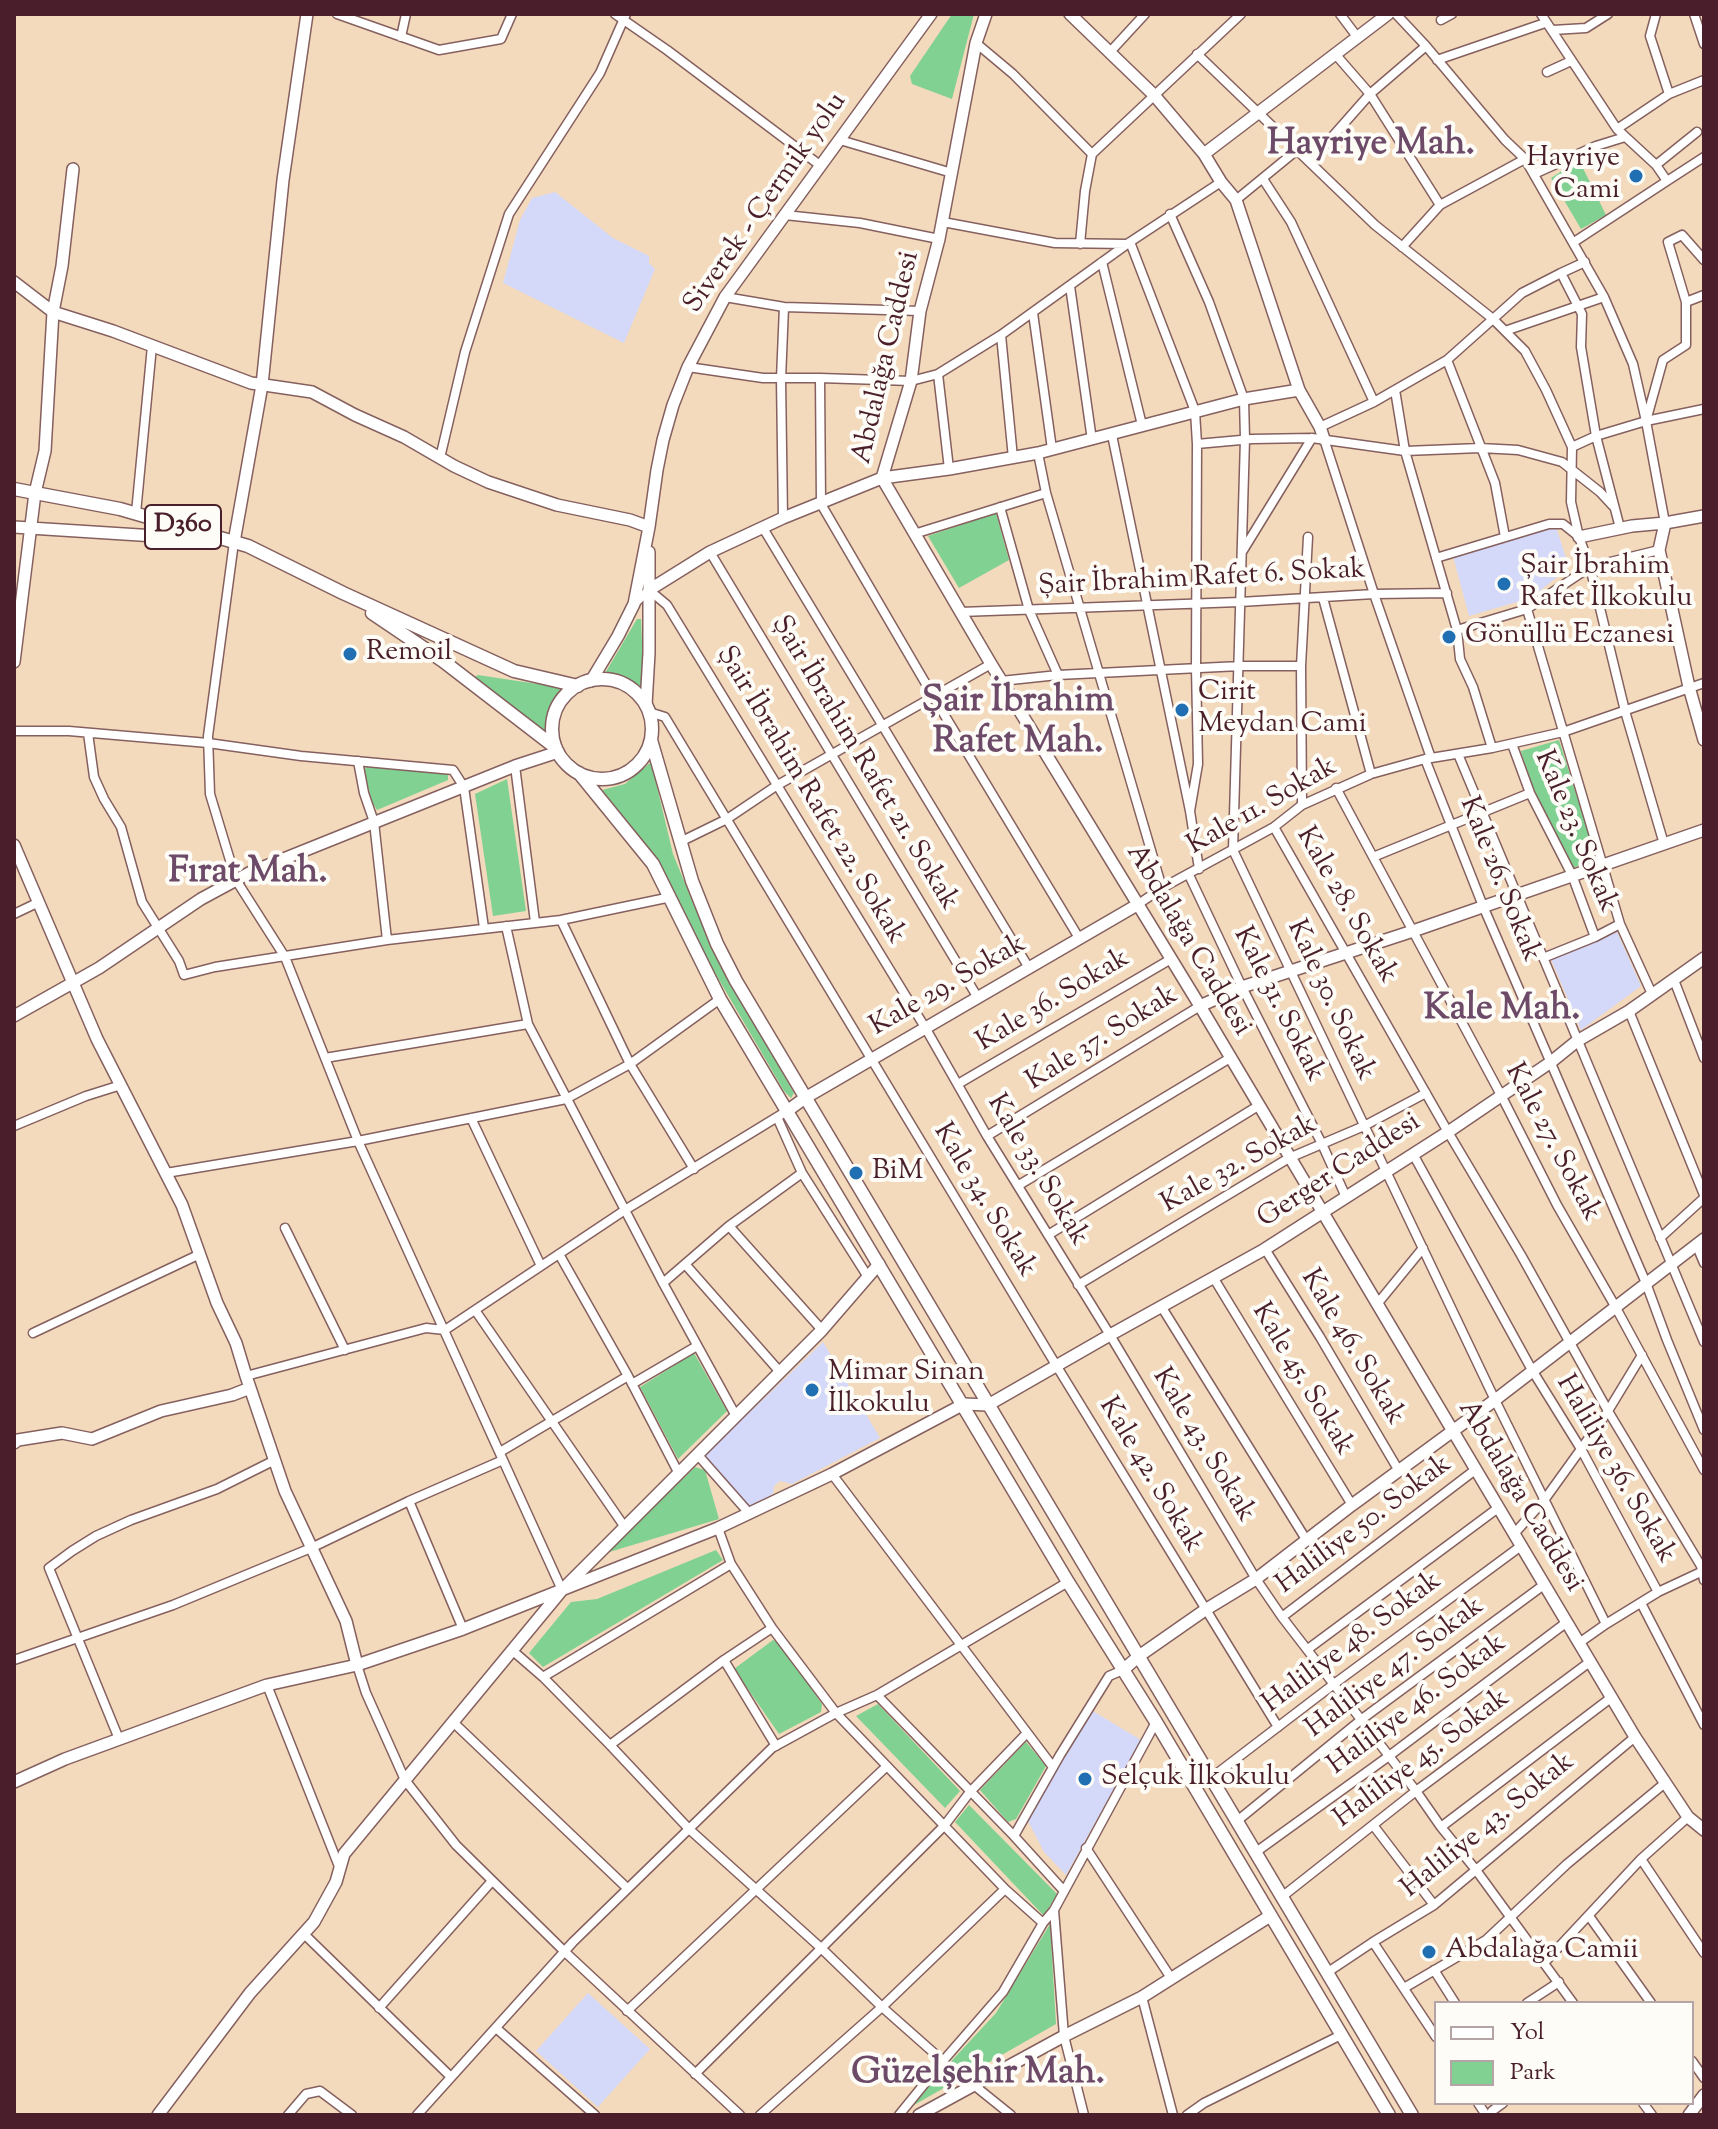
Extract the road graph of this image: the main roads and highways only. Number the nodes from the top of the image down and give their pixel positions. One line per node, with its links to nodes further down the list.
1 (14, 489): 2 (main road, D360)
2 (343, 593): 3 (main road, D360); 5 (main road, D360)
3 (578, 686): 4 (main road); 5 (main road)
4 (651, 740): 6 (main road); 8 (main road)
5 (557, 750): 6 (main road)
6 (579, 773): 7 (main road)
7 (1384, 2113)
8 (1412, 2115)

